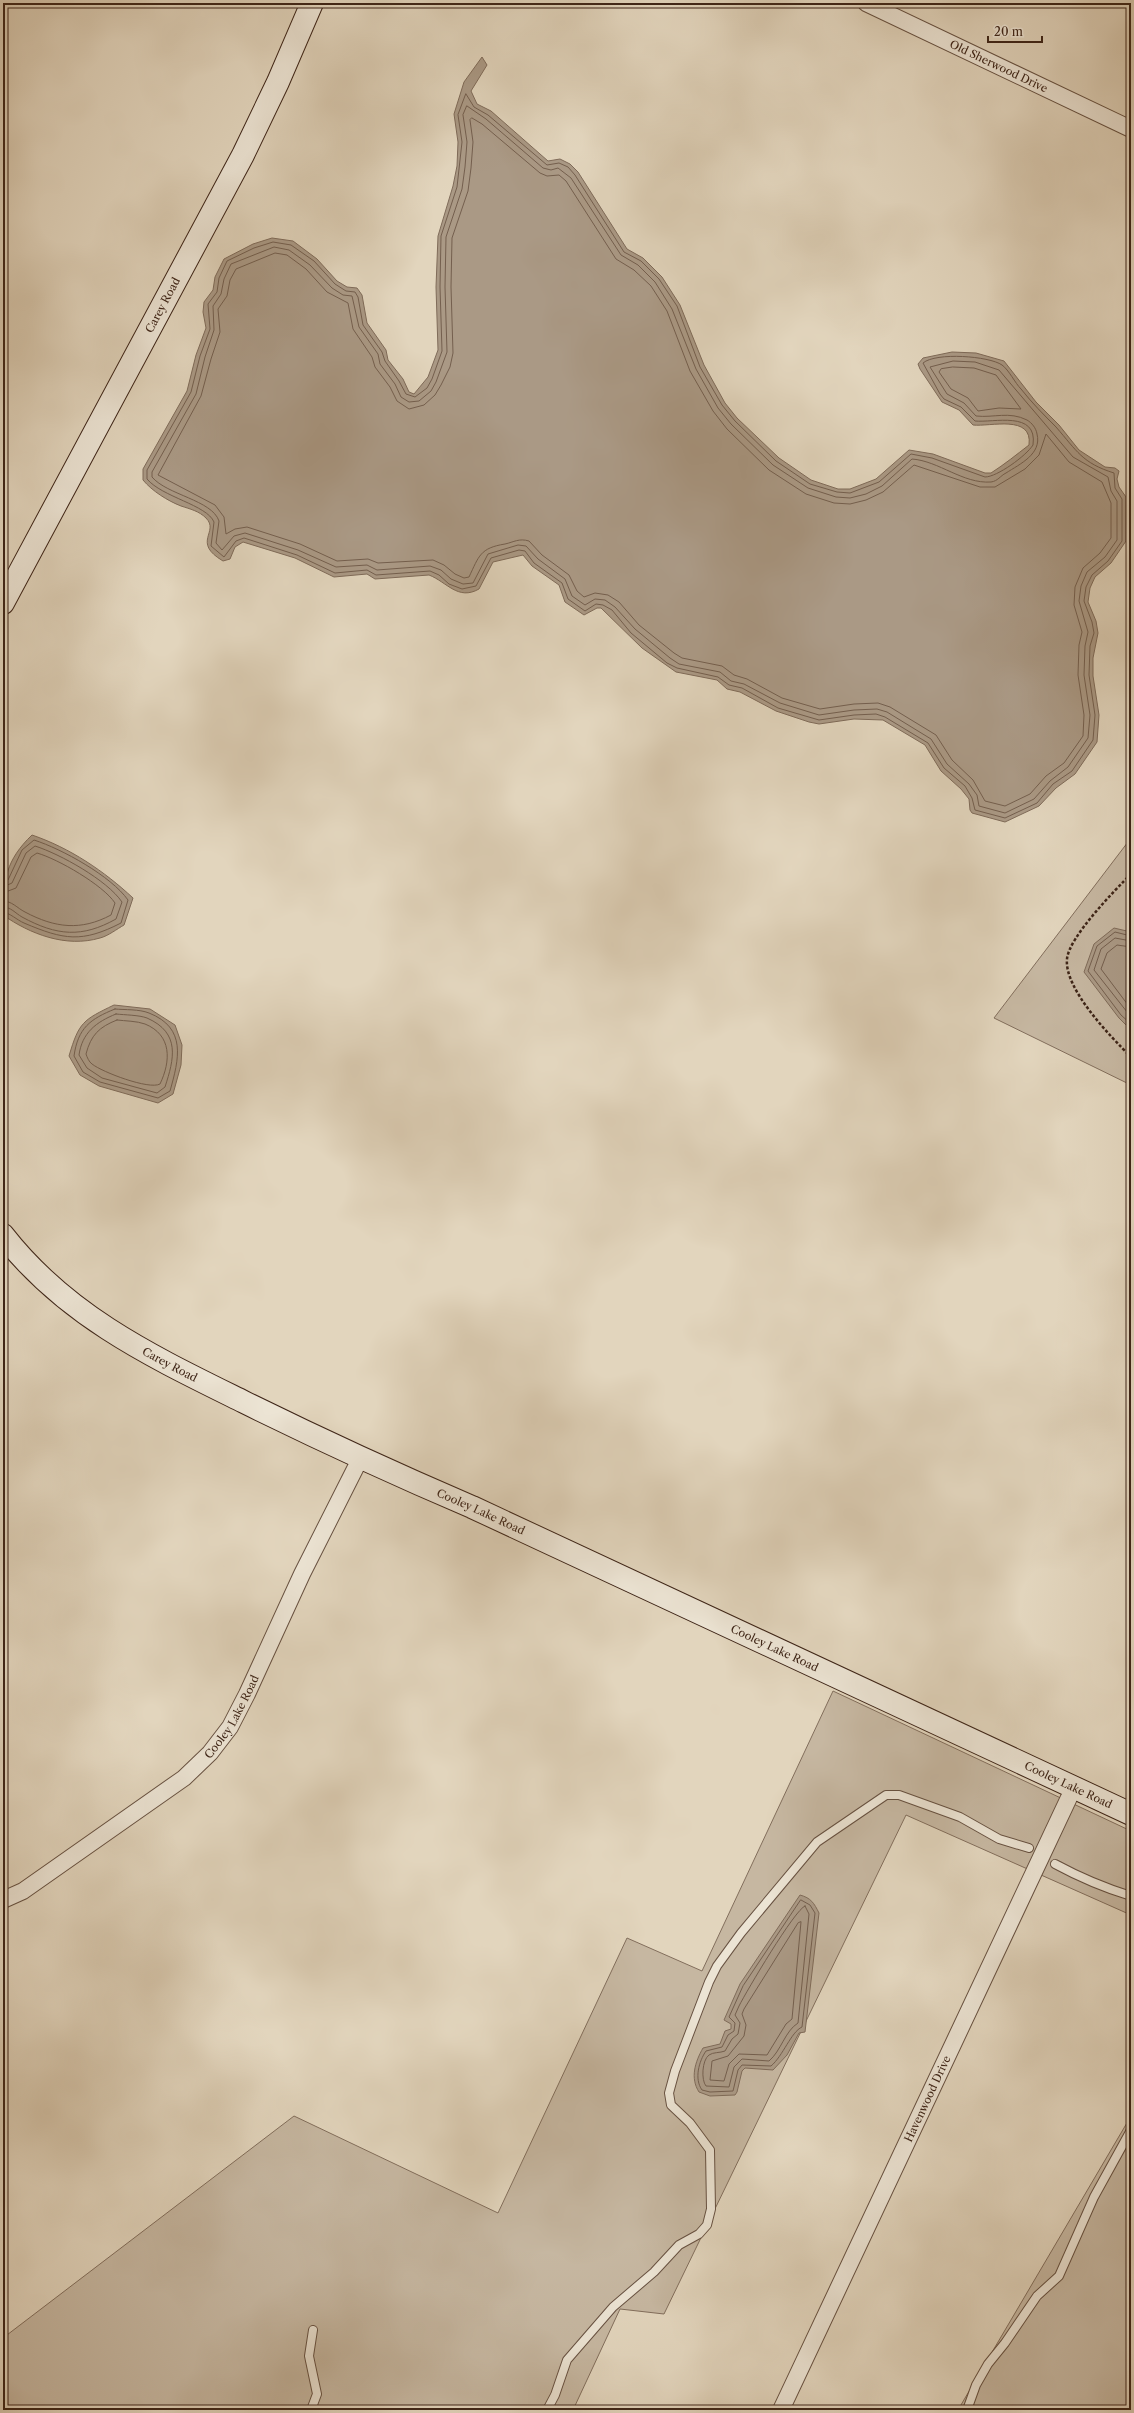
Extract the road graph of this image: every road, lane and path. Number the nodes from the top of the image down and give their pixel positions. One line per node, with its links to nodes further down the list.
1 (866, 3): 3 (street, Old Sherwood Drive)
2 (306, 5): 4 (street, Carey Road)
3 (1131, 129)
4 (3, 603)
5 (1131, 874): 6 (path)
6 (1131, 1057)
7 (3, 1235): 8 (street, Carey Road)
8 (360, 1459): 9 (street, Cooley Lake Road); 14 (street, Cooley Lake Road)
9 (1074, 1787): 10 (street, Cooley Lake Road); 19 (street, Havenwood Drive)
10 (1131, 1814)
11 (1029, 1848): 18 (lane)
12 (1055, 1864): 13 (lane)
13 (1131, 1896)
14 (3, 1900)
15 (1131, 2130): 20 (lane)
16 (313, 2330): 17 (lane)
17 (311, 2410)
18 (547, 2410)
19 (781, 2410)
20 (967, 2410)

